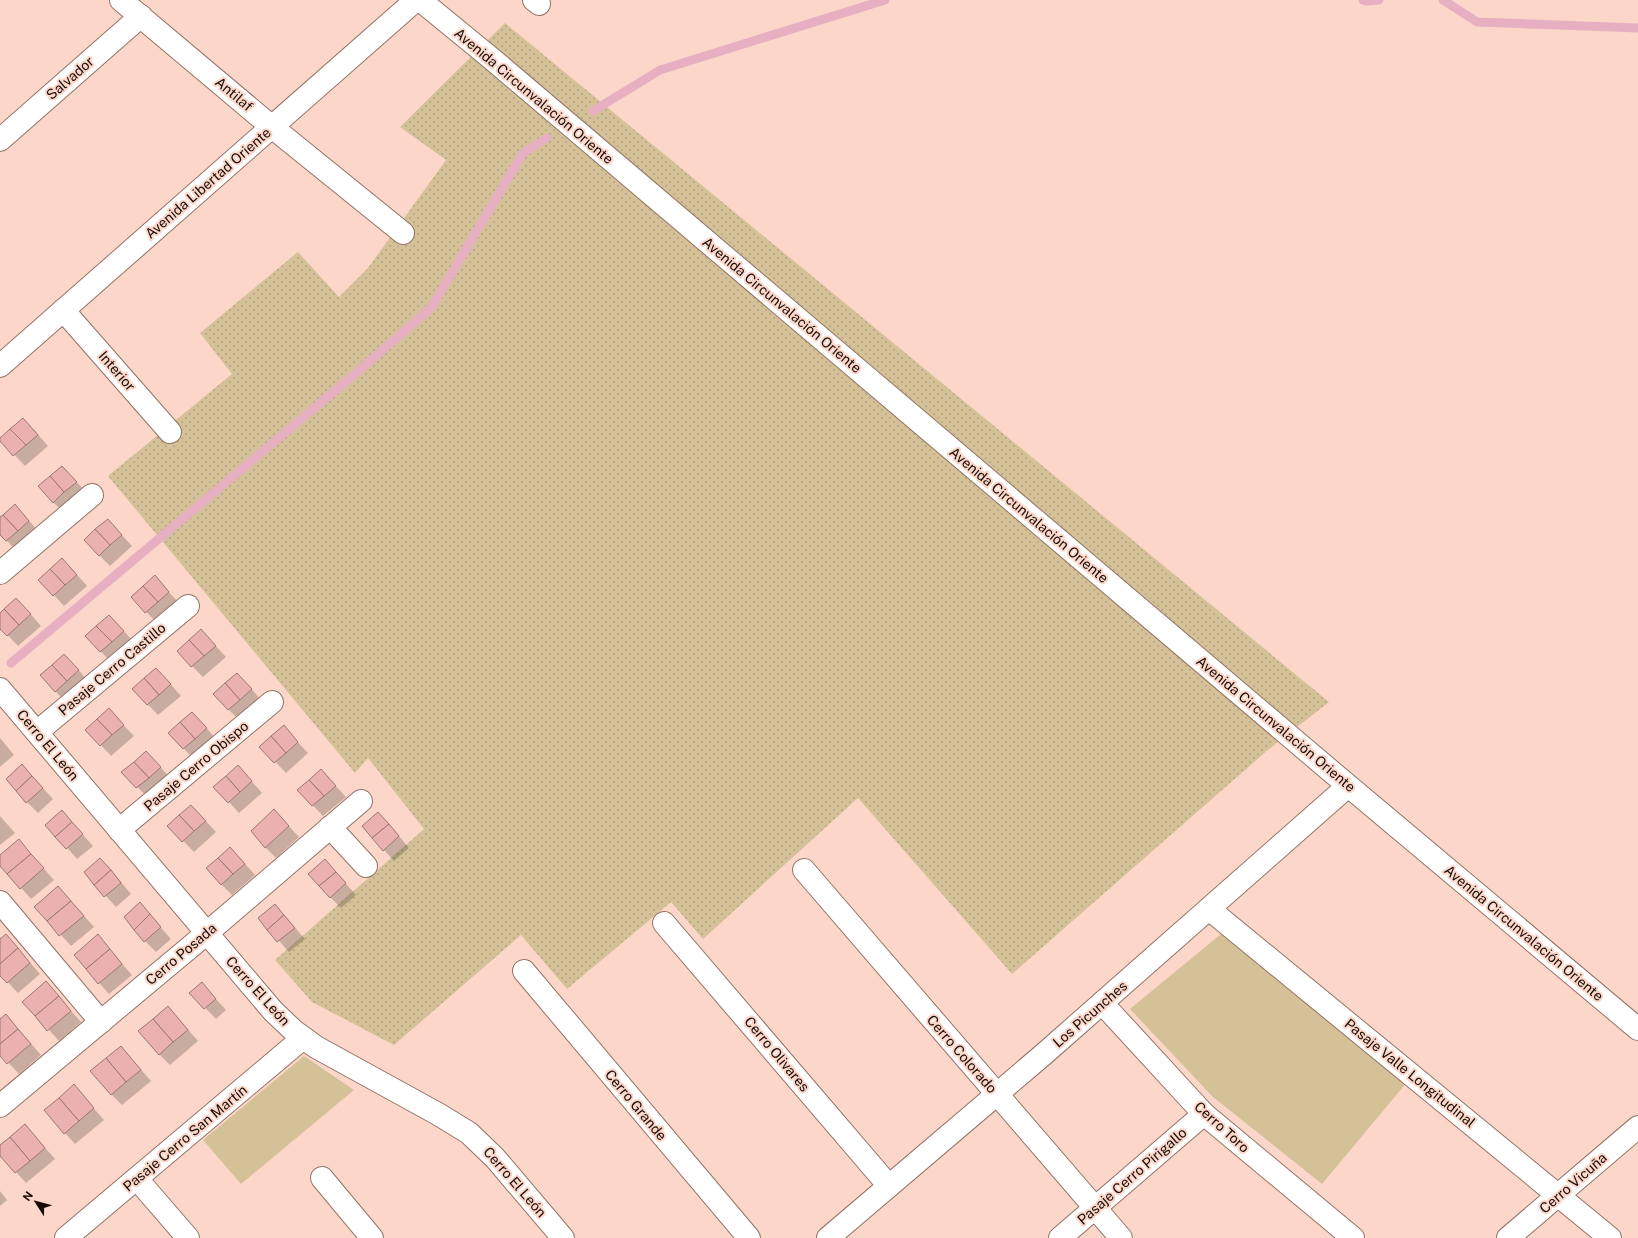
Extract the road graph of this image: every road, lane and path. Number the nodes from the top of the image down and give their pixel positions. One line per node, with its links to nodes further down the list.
1 (121, 0): 4 (street, Antilaf)
2 (416, 0): 5 (street, Avenida Libertad Oriente)
3 (420, 0): 17 (street, Avenida Circunvalación Oriente)
4 (141, 16): 5 (street, Antilaf); 6 (street, Salvador)
5 (272, 127): 7 (street, Antilaf); 8 (street, Avenida Libertad Oriente)
6 (0, 140)
7 (403, 233)
8 (63, 310): 9 (street, Avenida Libertad Oriente); 10 (street, Interior)
9 (0, 366)
10 (170, 432)
11 (92, 495): 12 (street)
12 (0, 573)
13 (188, 606): 16 (street, Pasaje Cerro Castillo)
14 (0, 689): 16 (street, Cerro El León)
15 (272, 702): 20 (street, Pasaje Cerro Obispo)
16 (37, 732): 20 (street, Cerro El León)
17 (1348, 786): 24 (street, Los Picunches); 30 (street, Avenida Circunvalación Oriente)
18 (361, 801): 19 (street, Cerro Posada)
19 (330, 827): 21 (street); 26 (street, Cerro Posada)
20 (119, 830): 26 (street, Cerro El León)
21 (366, 866)
22 (804, 870): 32 (street, Cerro Colorado)
23 (0, 902): 29 (street)
24 (1209, 909): 28 (street, Los Picunches); 39 (street, Pasaje Valle Longitudinal)
25 (664, 923): 38 (street, Cerro Olivares)
26 (207, 933): 29 (street, Cerro Posada); 31 (street, Cerro El León)
27 (524, 971): 45 (street, Cerro Grande)
28 (1102, 1003): 32 (street, Los Picunches); 34 (street, Cerro Toro)
29 (101, 1022): 33 (street, Cerro Posada)
30 (1638, 1029)
31 (303, 1038): 37 (street, Pasaje Cerro San Martín); 44 (street, Cerro El León)
32 (996, 1095): 38 (street, Los Picunches); 40 (street, Cerro Colorado)
33 (2, 1099)
34 (1204, 1114): 40 (street, Pasaje Cerro Pirigallo); 49 (street, Cerro Toro)
35 (1638, 1127): 39 (street, Cerro Vicuña)
36 (322, 1178): 43 (street)
37 (137, 1179): 41 (street, Pasaje Cerro San Martín); 42 (street)
38 (889, 1186): 46 (street, Los Picunches)
39 (1559, 1195): 50 (street, Cerro Vicuña); 51 (street, Pasaje Valle Longitudinal)
40 (1094, 1209): 47 (street, Pasaje Cerro Pirigallo); 48 (street, Cerro Colorado)
41 (66, 1238)
42 (188, 1238)
43 (372, 1238)
44 (563, 1238)
45 (749, 1238)
46 (828, 1238)
47 (1060, 1238)
48 (1120, 1238)
49 (1354, 1238)
50 (1508, 1238)
51 (1610, 1238)

